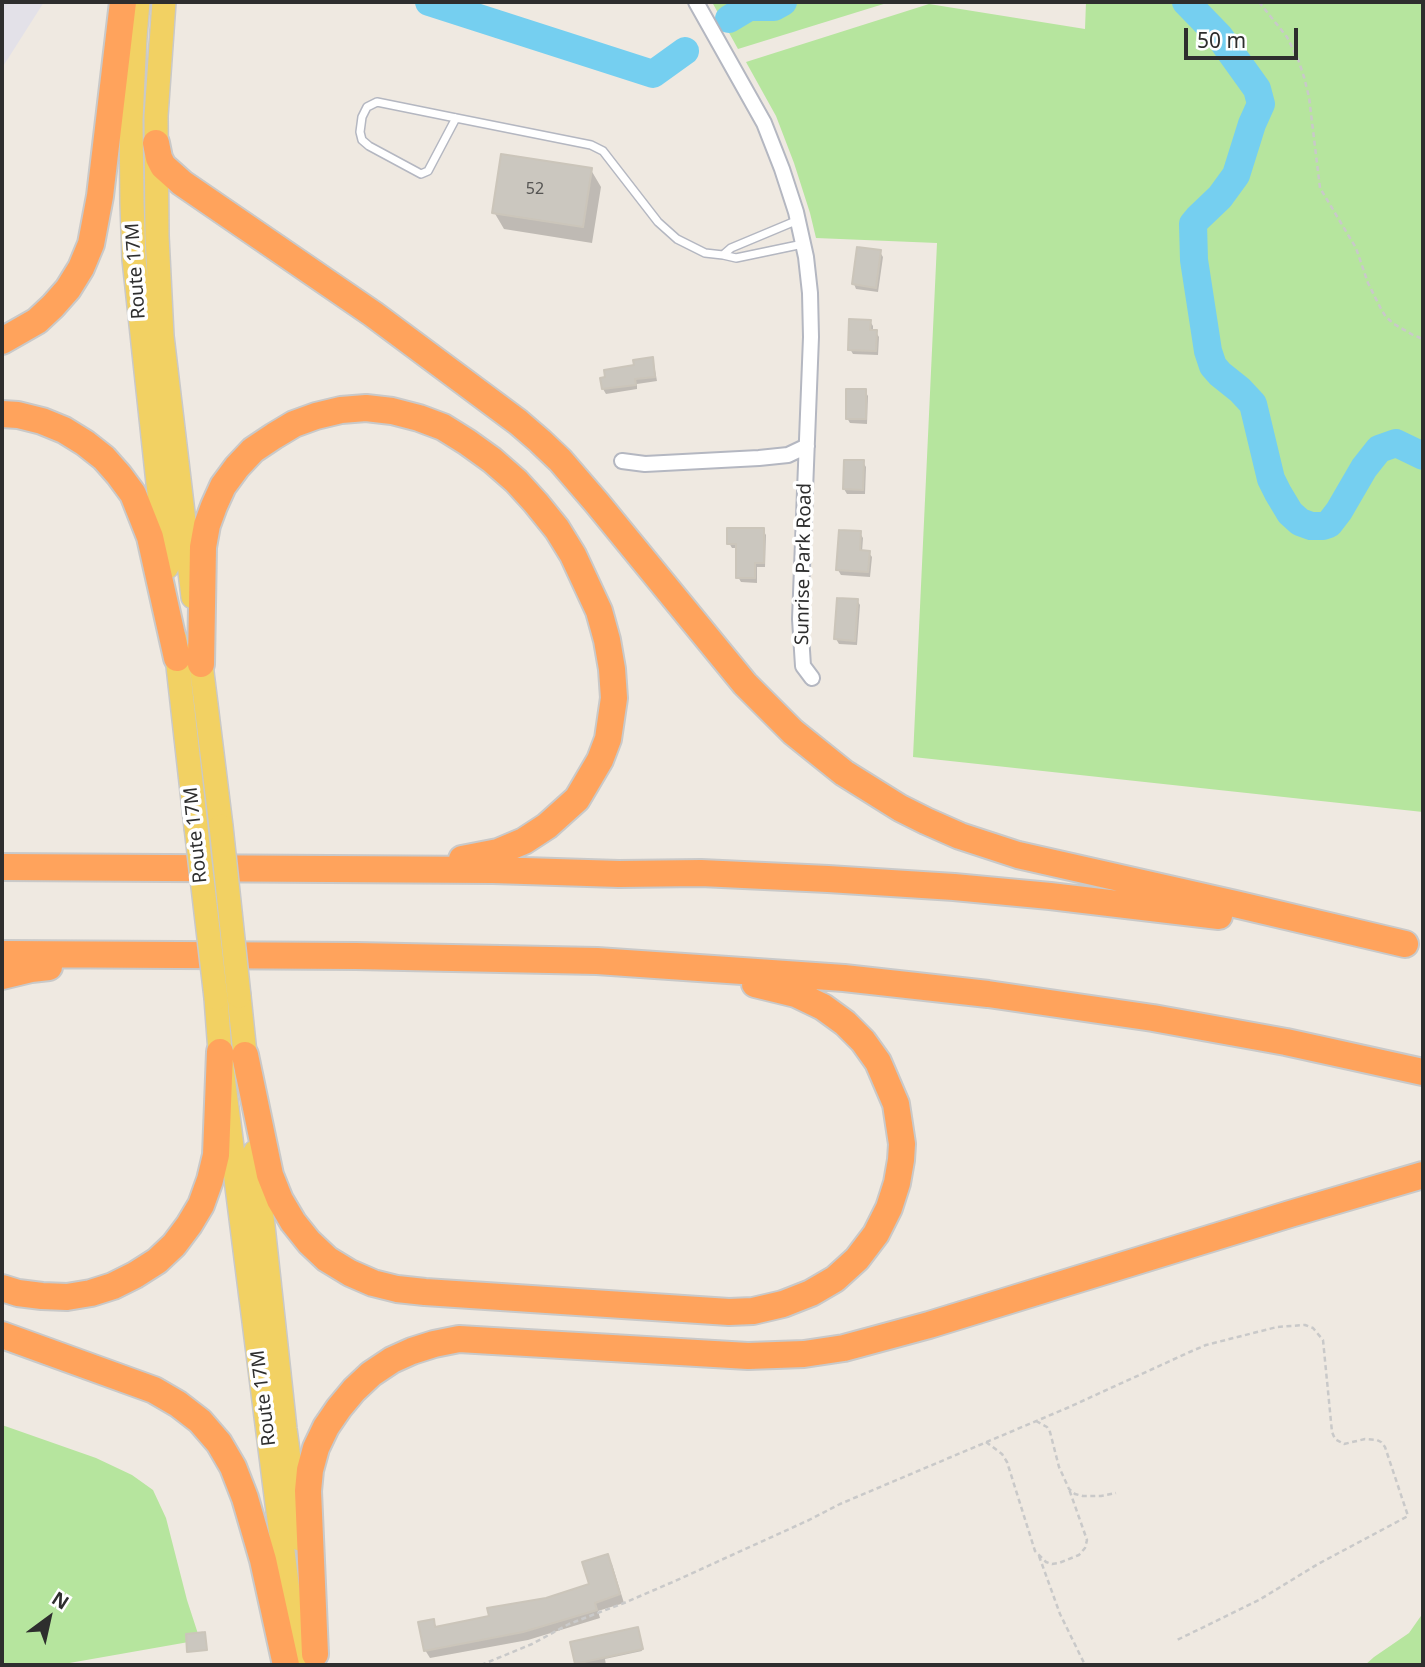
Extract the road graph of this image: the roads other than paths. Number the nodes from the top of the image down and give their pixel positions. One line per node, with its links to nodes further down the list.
1 (123, 2): 10 (highway)
2 (138, 2): 14 (main road, Route 17M)
3 (164, 2): 6 (main road, Route 17M)
4 (696, 2): 7 (street, Sunrise Park Road)
5 (456, 118): 5 (lane); 9 (lane)
6 (156, 143): 14 (main road, Route 17M); 18 (highway)
7 (797, 220): 8 (street, Sunrise Park Road); 9 (lane)
8 (803, 244): 9 (lane); 12 (street, Sunrise Park Road)
9 (723, 255)
10 (2, 341)
11 (2, 414): 14 (highway)
12 (807, 446): 13 (street, Sunrise Park Road); 15 (street, Sunrise Park Road)
13 (622, 461)
14 (189, 661): 17 (highway); 23 (main road, Route 17M, bridge); 23 (main road, Route 17M, bridge)
15 (812, 678)
16 (2, 867): 17 (highway)
17 (366, 870): 18 (highway)
18 (1414, 946)
19 (2, 954): 20 (highway)
20 (166, 955): 21 (highway); 22 (highway)
21 (619, 963): 23 (highway); 24 (highway)
22 (2, 976)
23 (233, 1054): 26 (highway); 28 (main road, Route 17M)
24 (1423, 1072)
25 (1423, 1175): 28 (highway)
26 (2, 1288)
27 (2, 1335): 29 (highway)
28 (310, 1661)
29 (286, 1665)

